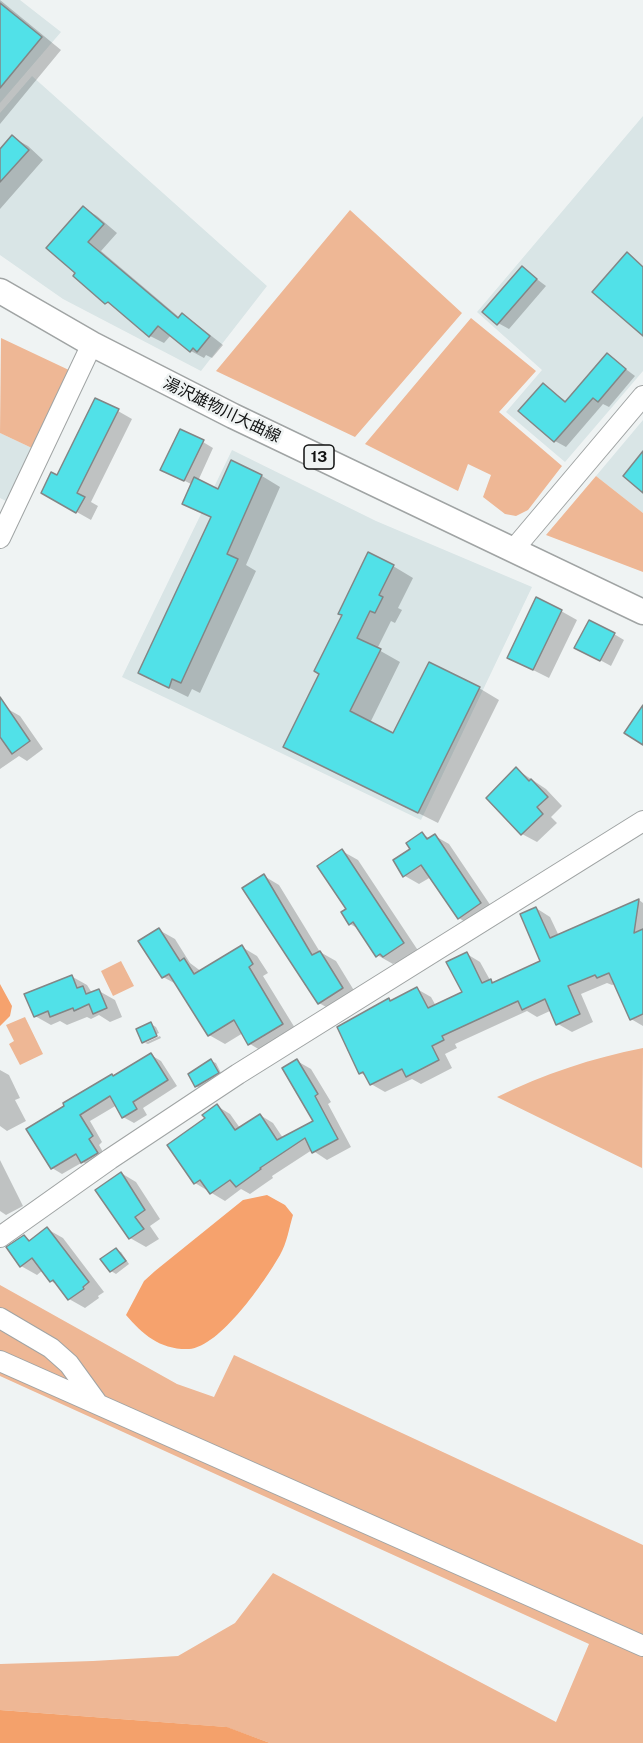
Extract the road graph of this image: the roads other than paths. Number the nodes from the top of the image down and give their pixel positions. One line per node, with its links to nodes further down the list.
1 (0, 291): 2 (main road, 湯沢雄物川大曲線 / 13)
2 (92, 345): 4 (street); 5 (main road, 湯沢雄物川大曲線 / 13)
3 (643, 396): 5 (street)
4 (0, 537)
5 (513, 550): 6 (main road, 湯沢雄物川大曲線 / 13)
6 (643, 612)
7 (643, 821): 8 (street)
8 (0, 1237)
9 (0, 1318): 11 (street)
10 (0, 1361): 11 (street)
11 (98, 1404): 12 (street)
12 (643, 1646)

